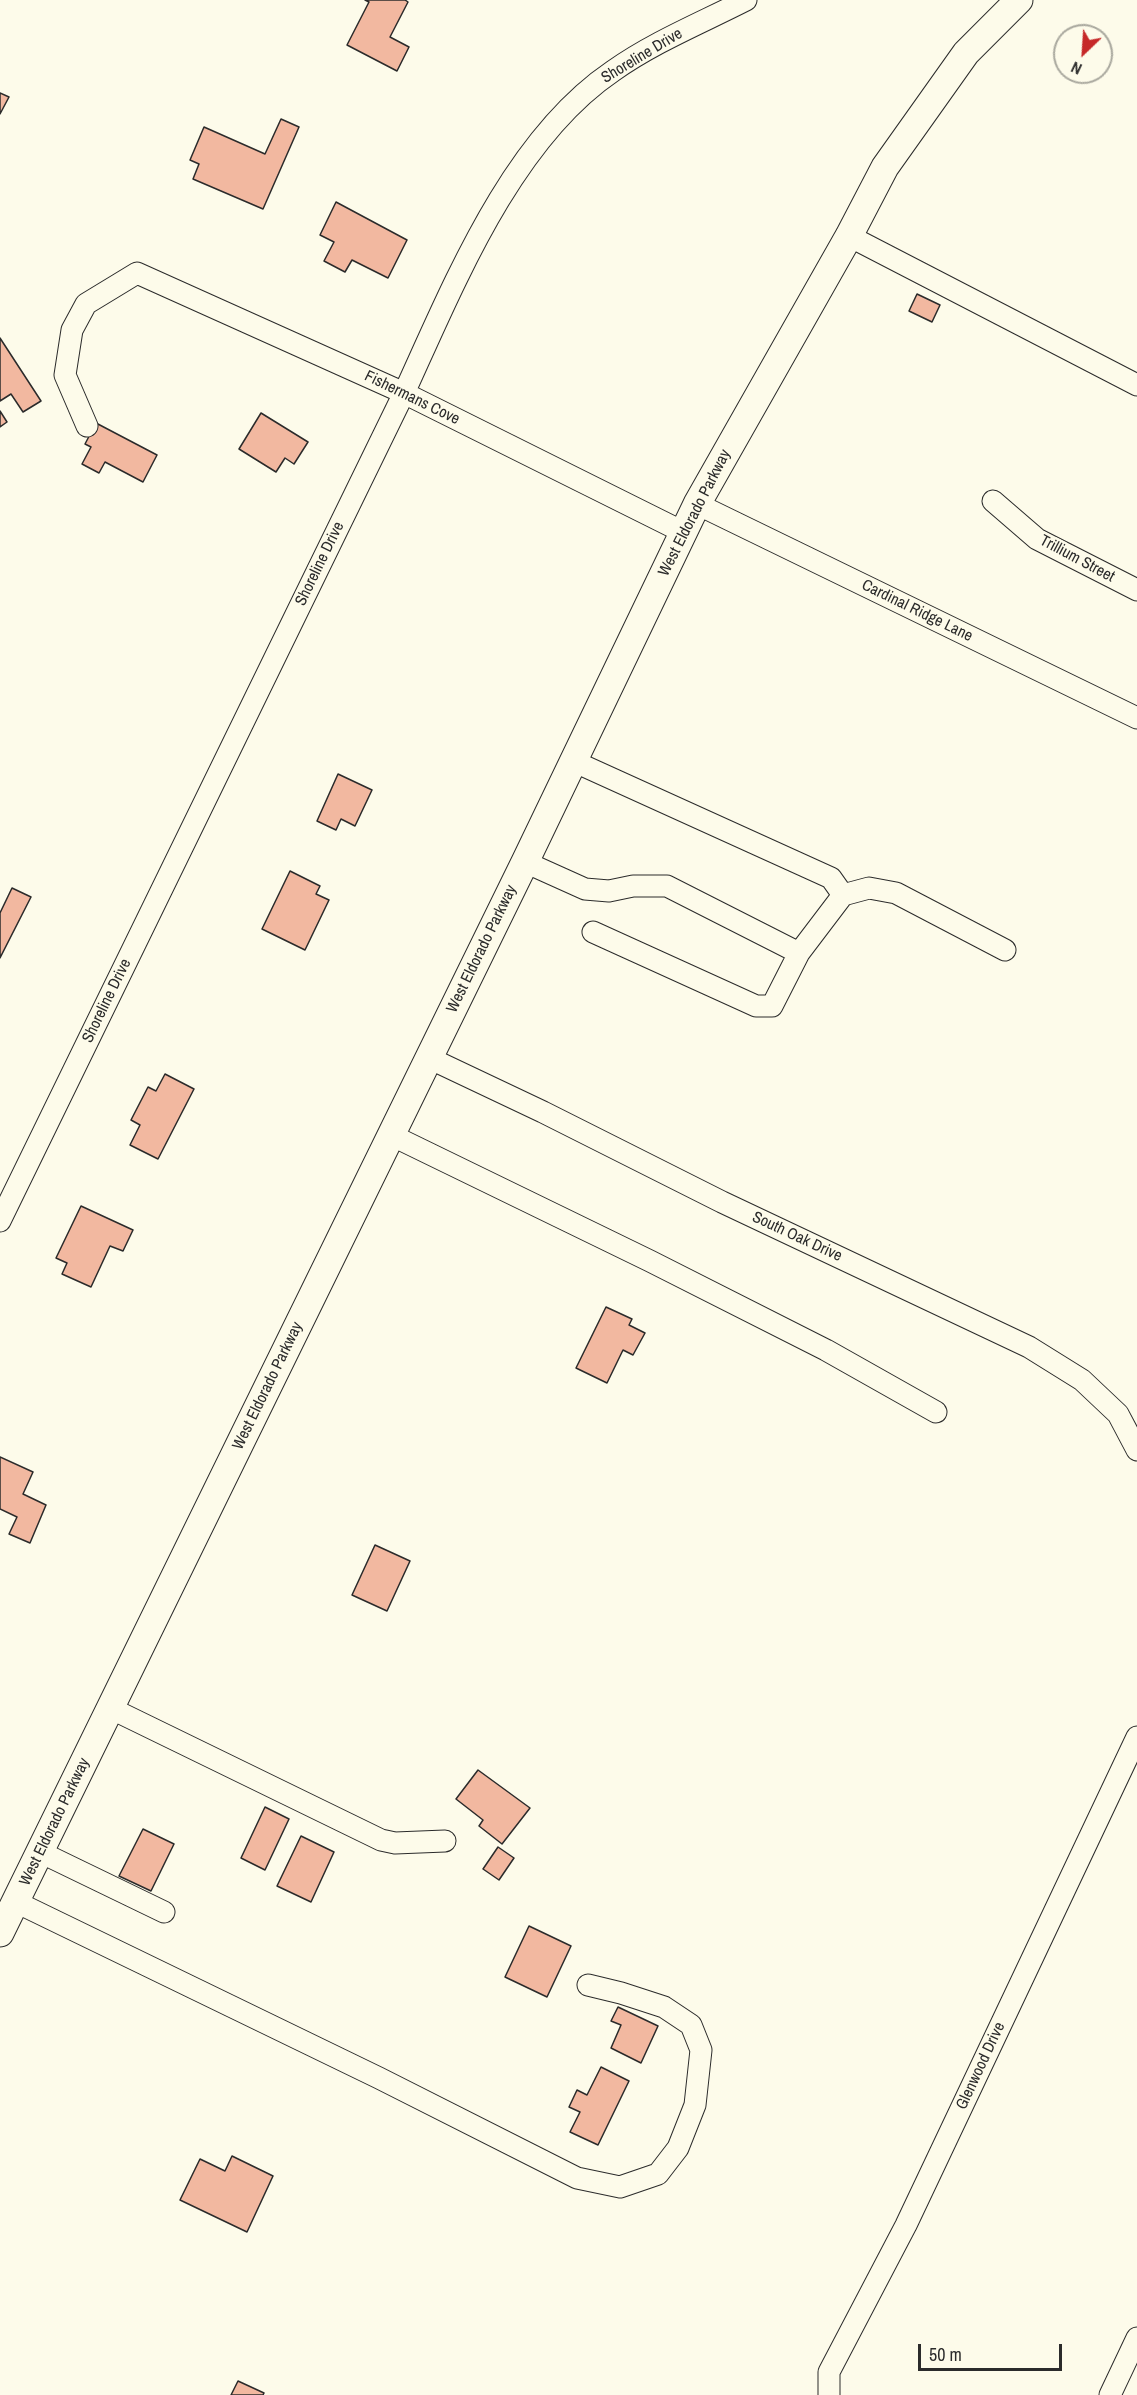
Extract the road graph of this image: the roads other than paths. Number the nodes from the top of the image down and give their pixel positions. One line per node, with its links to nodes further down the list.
1 (746, 0): 5 (street, Shoreline Drive)
2 (1019, 0): 3 (main road, West Eldorado Parkway)
3 (849, 236): 4 (street); 8 (main road, West Eldorado Parkway)
4 (1137, 385)
5 (404, 393): 6 (street, Fishermans Cove); 9 (street, Fishermans Cove); 20 (street, Shoreline Drive)
6 (87, 426)
7 (993, 501): 10 (street, Trillium Street)
8 (697, 504): 9 (main road, West Eldorado Parkway); 11 (street, Cardinal Ridge Lane)
9 (683, 532): 12 (main road, West Eldorado Parkway)
10 (1137, 590)
11 (1137, 718)
12 (573, 761): 13 (main road, West Eldorado Parkway); 14 (street)
13 (525, 862): 17 (street); 18 (main road, West Eldorado Parkway)
14 (843, 895): 16 (street); 17 (street)
15 (593, 932): 17 (street)
16 (1005, 950)
17 (799, 953)
18 (429, 1058): 19 (main road, West Eldorado Parkway); 22 (street, South Oak Drive)
19 (391, 1135): 21 (street); 23 (main road, West Eldorado Parkway)
20 (0, 1221)
21 (936, 1412)
22 (1137, 1450)
23 (111, 1707): 25 (street); 26 (main road, West Eldorado Parkway)
24 (1137, 1737): 32 (street, Glenwood Drive)
25 (445, 1841)
26 (40, 1852): 27 (main road, West Eldorado Parkway); 28 (street)
27 (16, 1902): 29 (main road, West Eldorado Parkway); 30 (street)
28 (164, 1912)
29 (0, 1933)
30 (588, 1985)
31 (1137, 2338): 33 (street)
32 (829, 2394)
33 (1110, 2395)

